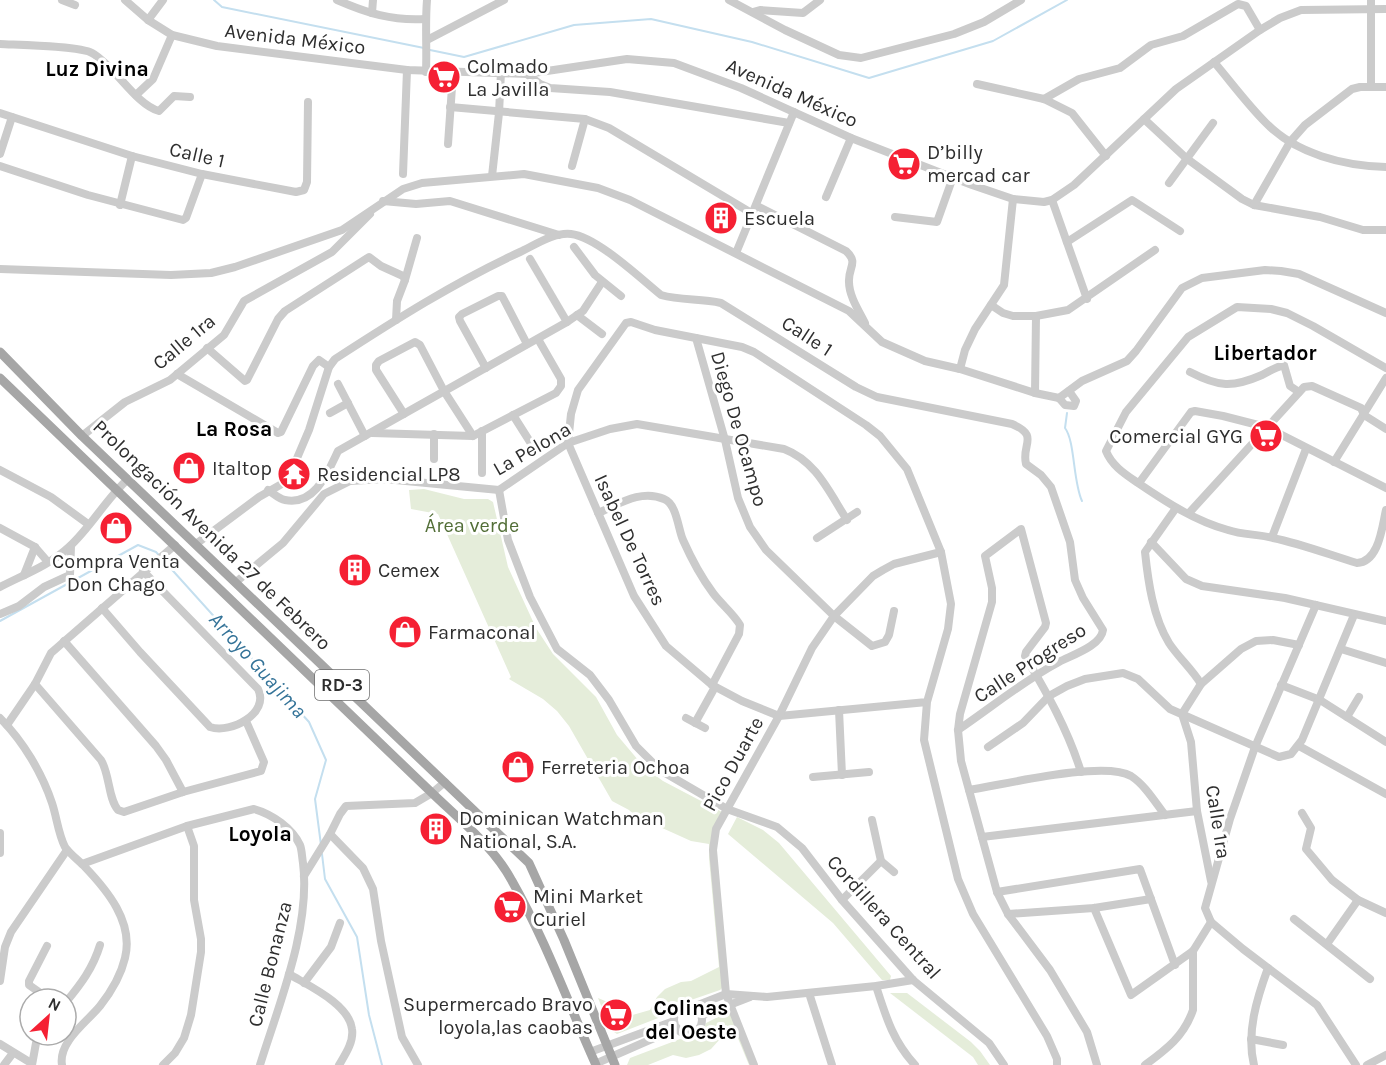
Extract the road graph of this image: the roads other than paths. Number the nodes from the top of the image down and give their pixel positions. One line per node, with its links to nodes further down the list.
1 (62, 0): 13 (street)
2 (125, 0): 20 (street, Avenida México)
3 (163, 0): 20 (street)
4 (337, 0): 18 (street)
5 (373, 0): 18 (street)
6 (428, 0): 19 (street)
7 (504, 0): 23 (street)
8 (729, 0): 17 (street)
9 (820, 0): 17 (street)
10 (1021, 0): 17 (street)
11 (1303, 0): 16 (street)
12 (1371, 0): 14 (street)
13 (75, 5)
14 (1370, 9): 15 (street); 16 (street); 32 (street)
15 (1386, 9)
16 (1301, 10): 21 (street)
17 (753, 12)
18 (372, 13): 19 (street)
19 (425, 19): 23 (street)
20 (148, 20): 22 (street, Avenida México)
21 (1260, 30): 25 (street); 36 (street)
22 (172, 34): 26 (street, Avenida México); 34 (street)
23 (427, 40): 27 (street)
24 (0, 44): 34 (street)
25 (1214, 62): 44 (street); 48 (street)
26 (407, 70): 27 (street, Avenida México); 58 (street)
27 (426, 72): 28 (street, Avenida México)
28 (453, 72): 29 (street, Avenida México); 38 (street)
29 (501, 72): 30 (street, Avenida México); 41 (street)
30 (527, 74): 39 (street, Avenida México); 45 (street)
31 (977, 84): 36 (street)
32 (1371, 87): 33 (street); 48 (street)
33 (1386, 87)
34 (136, 94): 35 (street)
35 (190, 97)
36 (1044, 99): 52 (street)
37 (308, 102): 57 (street, Calle 1)
38 (450, 107): 41 (street); 49 (street)
39 (794, 112): 45 (street); 47 (street, Avenida México)
40 (0, 113): 42 (street, Calle 1)
41 (500, 113): 43 (street); 59 (street)
42 (12, 117): 50 (street); 51 (street, Calle 1)
43 (585, 119): 55 (street); 69 (street)
44 (1144, 119): 52 (street); 53 (street)
45 (789, 123): 68 (street)
46 (1213, 123): 53 (street)
47 (851, 138): 60 (street, Avenida México); 62 (street)
48 (1290, 142): 56 (street); 67 (street)
49 (447, 144)
50 (0, 154)
51 (132, 156): 57 (street, Calle 1); 66 (street)
52 (1107, 156): 64 (street)
53 (1186, 158): 61 (street); 67 (street)
54 (0, 166): 66 (street)
55 (572, 166)
56 (1386, 166)
57 (202, 174): 66 (street)
58 (403, 174)
59 (492, 176): 65 (street); 78 (street)
60 (953, 177): 63 (street, Avenida México); 70 (street)
61 (1169, 183)
62 (826, 197)
63 (1013, 199): 64 (street, Avenida México); 85 (street)
64 (1052, 200): 75 (street)
65 (383, 201): 73 (street, Calle 1); 80 (street); 96 (street, Calle 1ra)
66 (120, 205)
67 (1254, 205): 71 (street)
68 (757, 206): 69 (street); 91 (street)
69 (753, 214): 78 (street)
70 (895, 217)
71 (1386, 230)
72 (1180, 231): 75 (street)
73 (559, 235): 89 (street); 128 (street, Calle 1)
74 (417, 238): 81 (street)
75 (1067, 242): 84 (street)
76 (574, 247): 82 (street)
77 (1155, 250): 84 (street)
78 (736, 253): 91 (street)
79 (530, 259): 90 (street)
80 (0, 269)
81 (405, 280): 89 (street); 96 (street)
82 (602, 282): 83 (street); 87 (street)
83 (621, 296)
84 (1087, 299): 88 (street)
85 (991, 305): 88 (street); 101 (street)
86 (1386, 313): 108 (street)
87 (577, 315): 90 (street); 92 (street)
88 (1036, 316): 110 (street)
89 (396, 320): 98 (street)
90 (567, 322): 94 (street)
91 (867, 327): 101 (street)
92 (602, 334)
93 (696, 338): 124 (street, Diego De Ocampo); 125 (street, Isabel De Torres); 154 (street)
94 (538, 339): 95 (street); 115 (street)
95 (527, 344): 99 (street); 99 (street)
96 (207, 348): 103 (street, Calle 1ra)
97 (0, 352): 122 (main road, Prolongación Avenida 27 de Febrero / RD-3)
98 (329, 367): 103 (street); 137 (street)
99 (486, 368): 107 (street)
100 (1386, 368): 134 (street)
101 (960, 369): 110 (street)
102 (1190, 372): 109 (street)
103 (177, 374): 122 (street, Calle 1ra)
104 (0, 378): 136 (main road, Prolongación Avenida 27 de Febrero / RD-3)
105 (1386, 378): 116 (street)
106 (338, 384): 112 (street)
107 (444, 391): 114 (street); 114 (street); 123 (street)
108 (1069, 392): 111 (street); 111 (street)
109 (1299, 392): 116 (street); 117 (street)
110 (1035, 393): 111 (street)
111 (1059, 399)
112 (348, 403): 113 (street); 120 (street)
113 (330, 414)
114 (404, 414): 120 (street)
115 (513, 415): 119 (street); 126 (street)
116 (1364, 415): 118 (street); 130 (street)
117 (1266, 427): 127 (street); 134 (street); 143 (street)
118 (1386, 429)
119 (482, 431): 123 (street); 132 (street)
120 (368, 434): 121 (street); 137 (street)
121 (434, 435): 123 (street); 129 (street)
122 (82, 436): 133 (main road, Prolongación Avenida 27 de Febrero / RD-3)
123 (473, 436)
124 (725, 440): 125 (street, La Pelona); 144 (street, La Pelona); 165 (street, Diego De Ocampo)
125 (568, 443): 138 (street, La Pelona); 142 (street, Isabel De Torres)
126 (532, 445)
127 (1306, 449): 130 (street); 147 (street)
128 (1024, 458): 173 (street, Calle Progreso)
129 (434, 459)
130 (1334, 462): 135 (street)
131 (0, 470): 145 (street)
132 (482, 473)
133 (128, 479): 136 (street); 150 (main road, Prolongación Avenida 27 de Febrero / RD-3)
134 (1139, 483): 139 (street)
135 (1386, 488)
136 (116, 490): 145 (street); 153 (main road, Prolongación Avenida 27 de Febrero / RD-3)
137 (268, 490): 150 (street)
138 (499, 490): 158 (street, La Pelona); 206 (street, Cordillera Central)
139 (1176, 508): 143 (street); 149 (street)
140 (1386, 510): 147 (street)
141 (857, 512): 144 (street)
142 (598, 513): 177 (street, Isabel De Torres); 177 (street)
143 (1189, 513): 147 (street)
144 (847, 520): 148 (street)
145 (88, 524): 151 (street)
146 (0, 528): 152 (street)
147 (1272, 537)
148 (817, 538)
149 (1150, 542): 160 (street); 175 (street)
150 (196, 544): 158 (main road, Prolongación Avenida 27 de Febrero / RD-3)
151 (71, 546): 155 (street); 163 (street)
152 (35, 547): 155 (street); 157 (street)
153 (171, 548): 156 (street); 168 (main road, Prolongación Avenida 27 de Febrero / RD-3)
154 (940, 552): 165 (street, Pico Duarte); 181 (street)
155 (48, 562): 157 (street)
156 (143, 571): 161 (street); 188 (street)
157 (24, 575): 159 (street)
158 (236, 582): 166 (main road, Prolongación Avenida 27 de Febrero / RD-3)
159 (0, 587)
160 (1316, 605): 164 (street); 170 (street)
161 (102, 608): 169 (street); 188 (street)
162 (894, 611): 165 (street, Diego De Ocampo)
163 (0, 614)
164 (1354, 615): 167 (street); 171 (street)
165 (834, 616): 184 (street, Pico Duarte)
166 (272, 618): 168 (main road); 201 (main road, Prolongación Avenida 27 de Febrero / RD-3)
167 (1386, 621)
168 (261, 630): 204 (main road, Prolongación Avenida 27 de Febrero / RD-3)
169 (64, 641): 174 (street); 203 (street)
170 (1299, 645): 175 (street); 176 (street)
171 (1341, 649): 172 (street); 180 (street)
172 (1386, 663)
173 (1036, 674): 178 (street); 192 (street, Calle Progreso); 192 (street)
174 (35, 684): 190 (street); 203 (street)
175 (1201, 684): 183 (street)
176 (1281, 685): 180 (street); 196 (street)
177 (714, 686): 184 (street, Isabel De Torres); 189 (street)
178 (1049, 696): 183 (street); 195 (street); 198 (street)
179 (1359, 697): 185 (street)
180 (1320, 700): 185 (street); 194 (street)
181 (927, 702): 182 (street, Isabel De Torres); 276 (street)
182 (839, 710): 184 (street, Isabel De Torres); 199 (street)
183 (1182, 714): 196 (street); 207 (street, Calle 1ra)
184 (779, 716): 206 (street, Pico Duarte)
185 (1347, 717): 193 (street)
186 (0, 718): 190 (street)
187 (686, 718): 189 (street)
188 (246, 721): 203 (street)
189 (695, 723): 191 (street)
190 (7, 725): 215 (street)
191 (705, 729)
192 (958, 730): 202 (street)
193 (1386, 742)
194 (1299, 746): 196 (street); 205 (street)
195 (988, 747)
196 (1255, 747): 221 (street)
197 (869, 772): 199 (street)
198 (1081, 772): 202 (street); 209 (street)
199 (842, 775): 200 (street)
200 (813, 777)
201 (445, 782): 204 (street, Calle Bonanza); 258 (main road, Prolongación Avenida 27 de Febrero / RD-3)
202 (969, 790): 214 (street)
203 (183, 792)
204 (432, 793): 212 (street, Calle Bonanza); 260 (main road, Prolongación Avenida 27 de Febrero / RD-3)
205 (1386, 794)
206 (727, 809): 224 (street, Cordillera Central); 247 (street, Pico Duarte)
207 (1197, 812): 209 (street); 221 (street, Calle 1ra)
208 (1302, 813): 225 (street)
209 (1165, 815): 214 (street)
210 (872, 820): 217 (street)
211 (187, 826): 218 (street); 220 (street); 268 (street)
212 (330, 834): 220 (street, Calle Bonanza); 271 (street)
213 (0, 835): 216 (street)
214 (982, 837): 222 (street)
215 (67, 850): 218 (street); 241 (street)
216 (0, 853)
217 (881, 861): 219 (street); 224 (street)
218 (82, 864): 267 (street)
219 (894, 872)
220 (304, 876): 238 (street, Calle Bonanza)
221 (1211, 882): 230 (street, Calle 1ra)
222 (997, 892): 223 (street); 228 (street)
223 (1151, 899): 226 (street); 236 (street)
224 (842, 900): 240 (street, Cordillera Central)
225 (1358, 900): 227 (street); 232 (street)
226 (1094, 908): 228 (street); 248 (street)
227 (1386, 913)
228 (1008, 914): 277 (street)
229 (1294, 919): 232 (street)
230 (1211, 922): 235 (street); 237 (street)
231 (340, 923): 242 (street)
232 (1327, 944): 239 (street)
233 (99, 945): 245 (street)
234 (47, 946): 244 (street)
235 (1193, 951): 236 (street); 278 (street)
236 (1175, 965): 248 (street)
237 (1268, 968): 255 (street); 280 (street)
238 (289, 974): 242 (street); 269 (street, Calle Bonanza)
239 (1370, 979)
240 (913, 980): 243 (street); 275 (street, Cordillera Central)
241 (0, 981)
242 (304, 983): 270 (street)
243 (876, 986): 246 (street); 274 (street)
244 (32, 987)
245 (78, 987)
246 (808, 993): 249 (street); 273 (street)
247 (726, 994): 249 (street); 250 (street, Pico Duarte); 252 (street)
248 (1131, 995): 251 (street)
249 (752, 996): 250 (street)
250 (730, 1005): 253 (street); 272 (street, Pico Duarte)
251 (1132, 1006)
252 (693, 1007): 253 (street); 254 (street)
253 (701, 1016): 254 (street)
254 (675, 1025): 258 (street); 263 (street)
255 (1251, 1039): 257 (street); 279 (street)
256 (0, 1044): 261 (street)
257 (1282, 1045)
258 (607, 1046): 260 (street); 263 (main road, Prolongación Avenida 27 de Febrero / RD-3)
259 (35, 1047): 264 (street)
260 (590, 1052): 265 (main road, Prolongación Avenida 27 de Febrero / RD-3)
261 (13, 1053): 264 (street); 266 (street)
262 (1386, 1055): 281 (street)
263 (613, 1061): 265 (street)
264 (32, 1064)
265 (596, 1064)
266 (4, 1065)
267 (62, 1065)
268 (162, 1065)
269 (260, 1065)
270 (339, 1065)
271 (418, 1065)
272 (754, 1065)
273 (832, 1065)
274 (915, 1065)
275 (1004, 1065)
276 (1057, 1065)
277 (1097, 1065)
278 (1145, 1065)
279 (1254, 1065)
280 (1356, 1065)
281 (1366, 1065)

